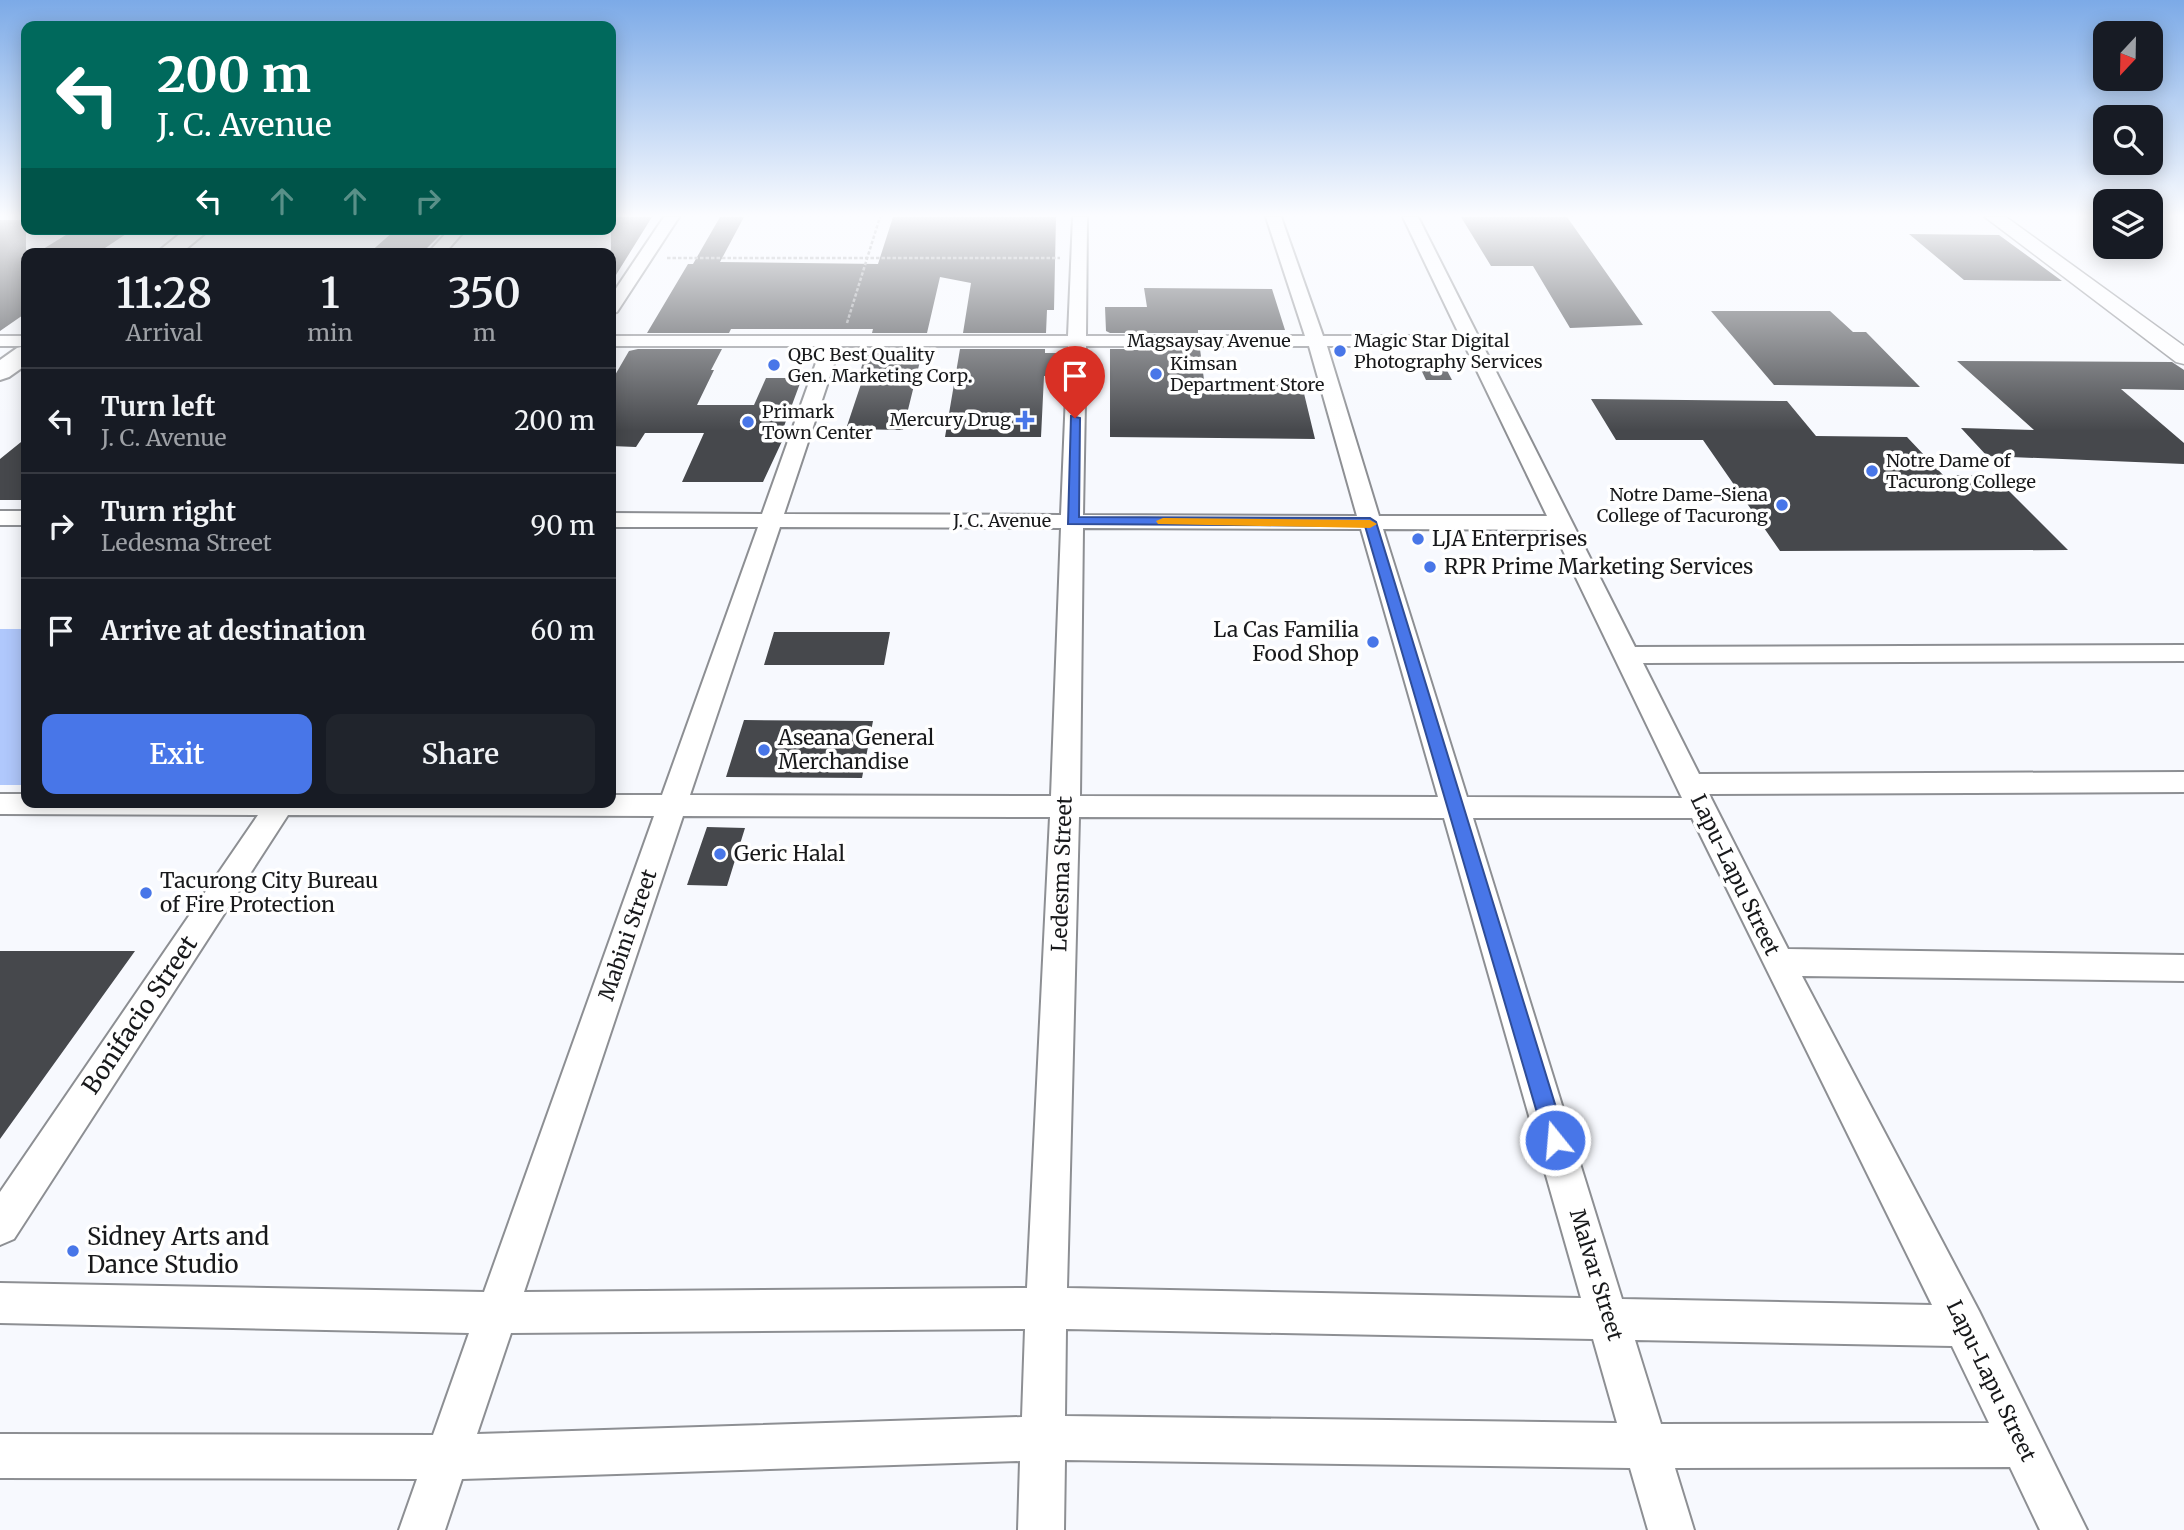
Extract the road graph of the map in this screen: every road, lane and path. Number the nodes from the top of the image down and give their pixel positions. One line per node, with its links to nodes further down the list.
1 (856, 288): 9 (path)
2 (1078, 288): 10 (street, Ledesma Street)
3 (1298, 288): 11 (street, Malvar Street)
4 (1445, 288): 12 (street, Lapu-Lapu Street)
5 (2091, 288): 14 (street)
6 (0, 341): 7 (street)
7 (21, 341)
8 (616, 341): 9 (street, Magsaysay Avenue)
9 (838, 341): 10 (street, Magsaysay Avenue); 19 (street, Mabini Street)
10 (1077, 341): 11 (street, Magsaysay Avenue); 20 (street, Ledesma Street)
11 (1316, 341): 12 (street, Magsaysay Avenue); 21 (street, Malvar Street)
12 (1471, 341): 22 (street, Lapu-Lapu Street)
13 (21, 357): 15 (main road)
14 (2184, 357)
15 (0, 372)
16 (0, 518): 17 (street)
17 (21, 518)
18 (616, 520): 19 (street, J. C. Avenue)
19 (772, 520): 20 (street, J. C. Avenue); 30 (street, Mabini Street)
20 (1072, 521): 21 (street, J. C. Avenue); 31 (street, Ledesma Street)
21 (1370, 522): 22 (street, J. C. Avenue); 32 (street, Malvar Street)
22 (1561, 523): 24 (street, Lapu-Lapu Street)
23 (2184, 653): 24 (street)
24 (1626, 654): 26 (street, Lapu-Lapu Street)
25 (2184, 782): 26 (street)
26 (1696, 796): 32 (street); 34 (street, Lapu-Lapu Street)
27 (0, 804): 28 (street)
28 (21, 804)
29 (616, 806): 30 (street)
30 (672, 806): 31 (street); 39 (street, Mabini Street)
31 (1065, 807): 32 (street); 38 (street, Ledesma Street)
32 (1455, 807): 40 (street, Malvar Street)
33 (277, 808): 36 (street, Bonifacio Street)
34 (1778, 962): 35 (street); 41 (street, Lapu-Lapu Street)
35 (2184, 968)
36 (0, 1226)
37 (0, 1304): 39 (street)
38 (1046, 1308): 39 (street); 40 (street); 42 (street, Ledesma Street)
39 (498, 1313): 46 (street, Mabini Street)
40 (1609, 1319): 41 (street); 44 (street, Malvar Street)
41 (1964, 1326): 43 (street, Lapu-Lapu Street)
42 (1043, 1438): 44 (street); 46 (street); 48 (street, Ledesma Street)
43 (2022, 1445): 44 (street); 50 (street, Lapu-Lapu Street)
44 (1647, 1447): 49 (street, Malvar Street)
45 (0, 1456): 46 (street)
46 (447, 1457): 47 (street, Mabini Street)
47 (422, 1530)
48 (1041, 1530)
49 (1671, 1530)
50 (2064, 1530)

